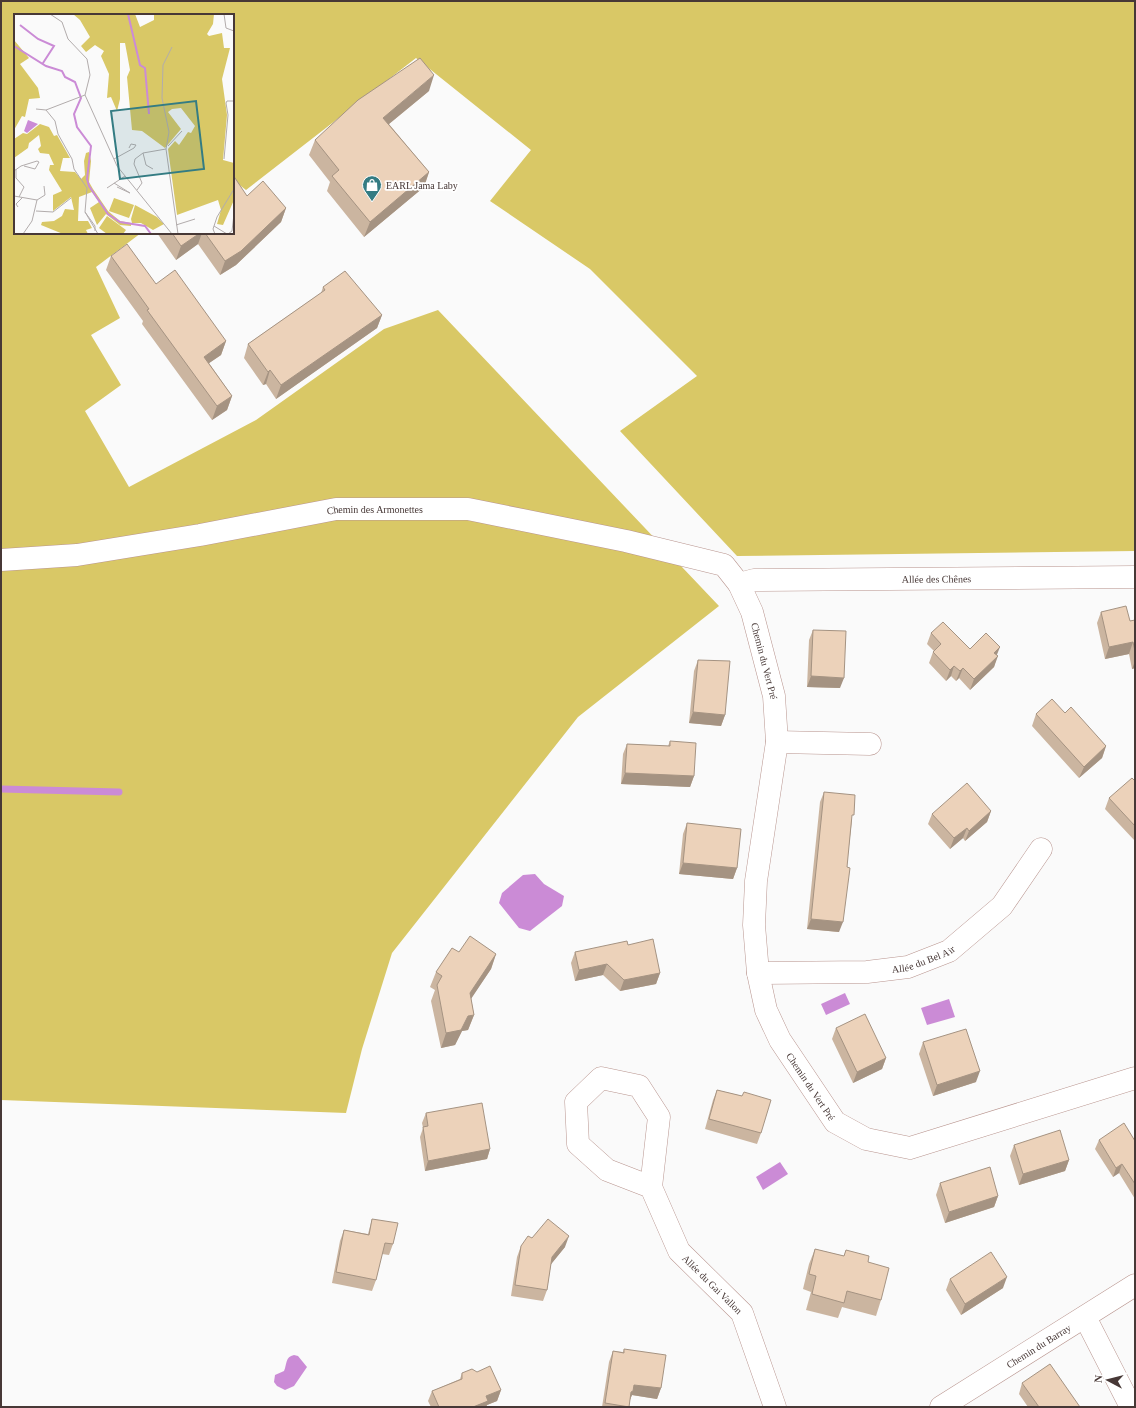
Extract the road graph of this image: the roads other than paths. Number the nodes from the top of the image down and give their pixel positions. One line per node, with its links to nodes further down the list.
1 (1, 560): 3 (street, Chemin des Armonettes)
2 (1135, 577): 3 (street, Allée des Chênes)
3 (739, 584): 4 (street, Chemin du Vert Pré)
4 (777, 742): 5 (street); 7 (street, Chemin du Vert Pré)
5 (870, 744)
6 (1041, 849): 7 (street, Allée du Bel Air)
7 (758, 973): 8 (street, Chemin du Vert Pré)
8 (1135, 1078)
9 (651, 1187): 9 (street); 12 (street, Allée du Gai Vallon)
10 (1135, 1285): 11 (street, Chemin du Barray)
11 (1085, 1317): 13 (street, Chemin du Barray); 14 (street)
12 (775, 1407)
13 (941, 1407)
14 (1131, 1407)

